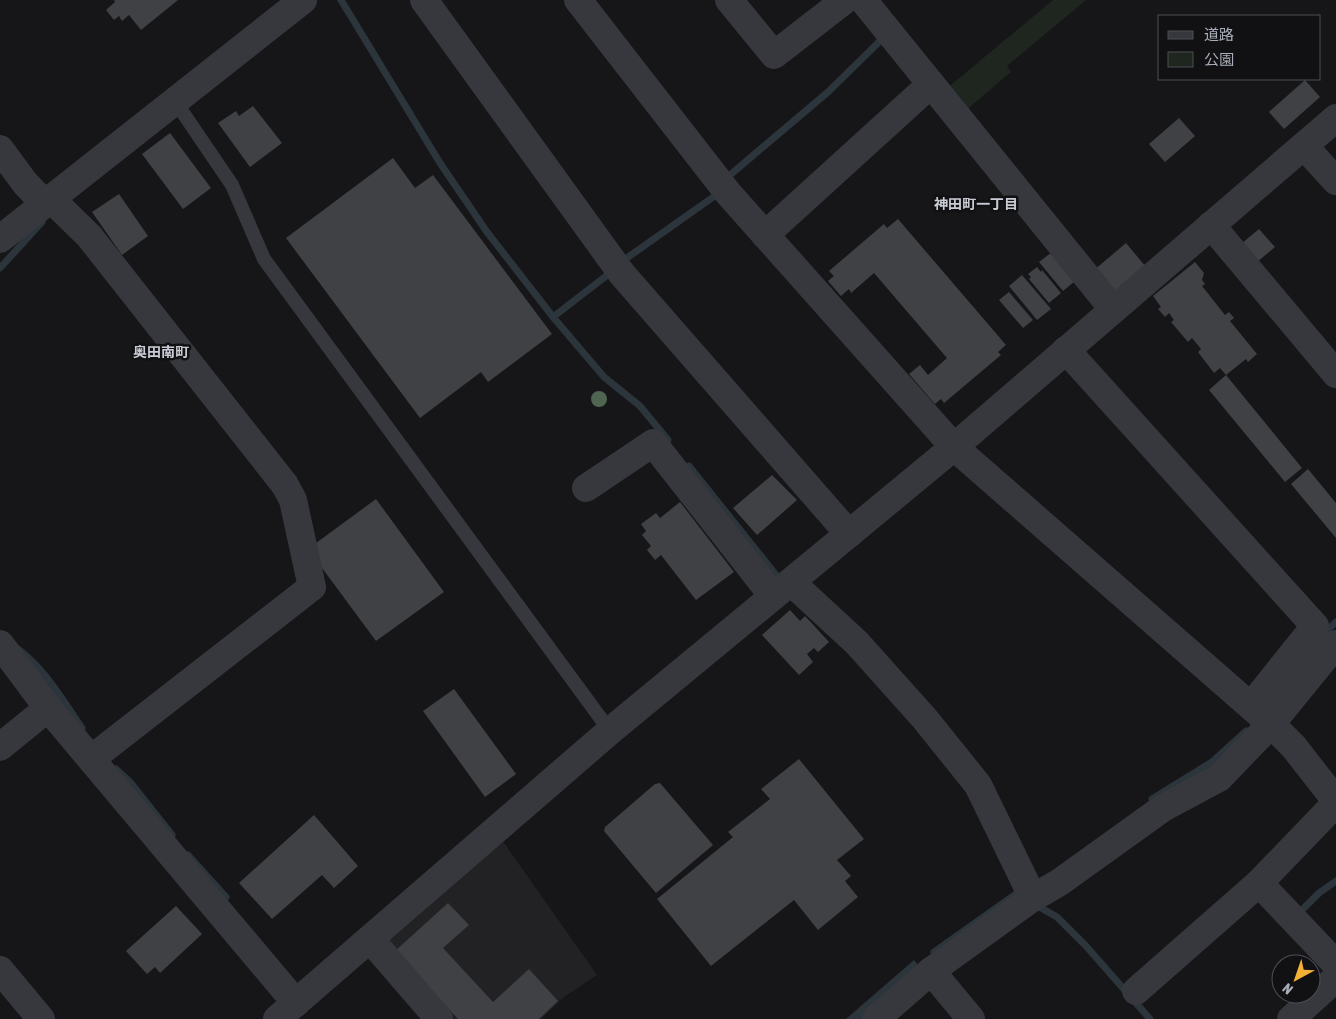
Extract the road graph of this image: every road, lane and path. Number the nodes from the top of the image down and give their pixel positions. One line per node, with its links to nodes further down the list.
1 (303, 0): 8 (street)
2 (424, 0): 22 (street)
3 (578, 0): 15 (street)
4 (729, 0): 5 (street)
5 (845, 0)
6 (863, 0): 7 (street)
7 (931, 84): 15 (street); 17 (street)
8 (175, 101): 13 (street); 28 (lane)
9 (1336, 118): 10 (street)
10 (1304, 146): 12 (street); 14 (street)
11 (0, 149): 13 (street)
12 (1336, 181)
13 (47, 200): 16 (street); 30 (street)
14 (1212, 225): 17 (street); 19 (street)
15 (765, 235): 20 (street)
16 (0, 239)
17 (1113, 309): 18 (street)
18 (1066, 350): 20 (street); 27 (street)
19 (1336, 374)
20 (954, 447): 22 (street); 27 (street)
21 (586, 488): 23 (street)
22 (848, 534): 23 (street)
23 (782, 589): 28 (street); 33 (street)
24 (0, 644): 26 (street)
25 (1335, 647): 27 (street)
26 (48, 708): 29 (street); 30 (street)
27 (1261, 715): 31 (street); 33 (street)
28 (610, 731): 34 (street)
29 (0, 747)
30 (98, 754): 40 (street)
31 (1336, 802): 32 (street)
32 (1259, 883): 35 (street); 39 (street)
33 (1029, 895): 37 (street)
34 (370, 939): 40 (street); 42 (street)
35 (1336, 964)
36 (0, 970): 41 (street)
37 (931, 970): 43 (street); 44 (street)
38 (1336, 978): 45 (street)
39 (1136, 991)
40 (286, 1011)
41 (41, 1019)
42 (439, 1019)
43 (876, 1019)
44 (971, 1019)
45 (1291, 1019)

